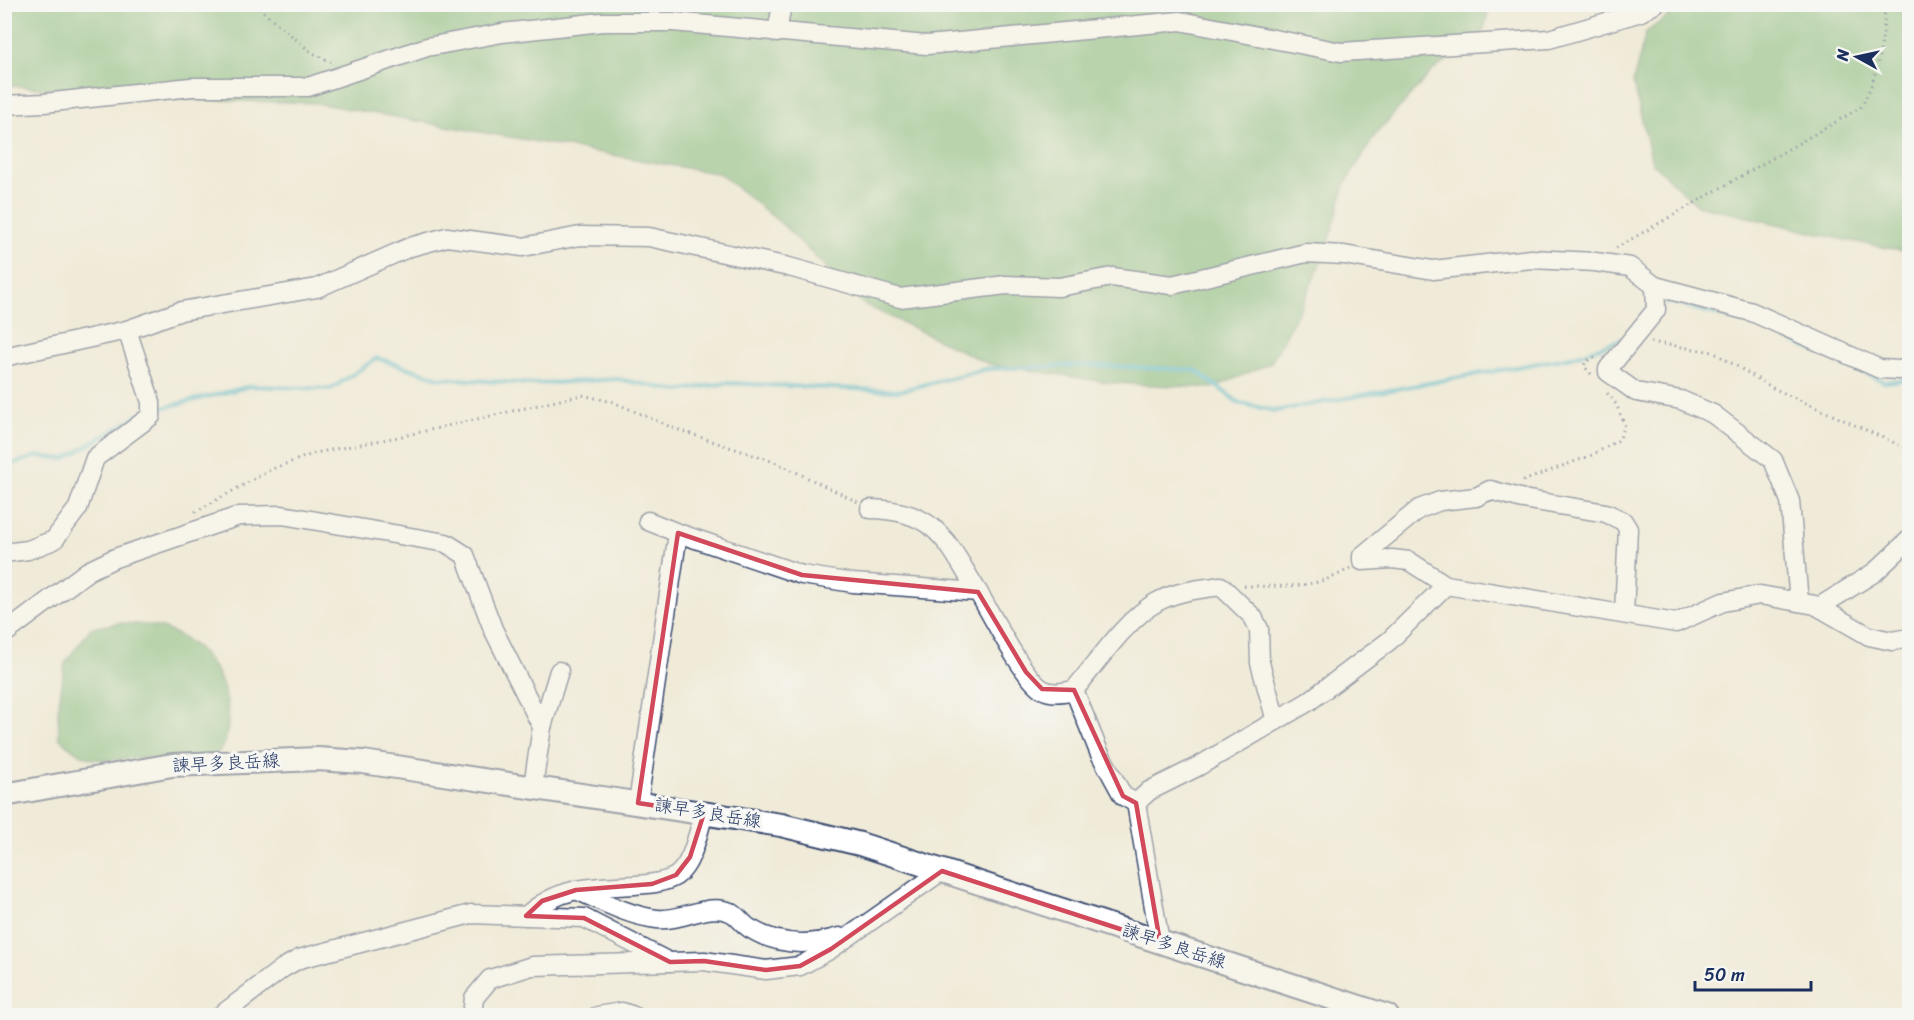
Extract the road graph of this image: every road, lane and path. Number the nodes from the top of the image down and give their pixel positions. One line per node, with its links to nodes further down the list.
1 (254, 4): 6 (path)
2 (782, 4): 5 (street)
3 (1655, 4): 5 (street)
4 (1885, 4): 8 (path)
5 (777, 33): 6 (street)
6 (354, 73): 7 (street)
7 (4, 105)
8 (1633, 236)
9 (1656, 296): 10 (street); 11 (street); 13 (street)
10 (127, 330): 12 (street); 23 (street)
11 (1627, 347): 14 (path); 16 (path); 28 (street)
12 (4, 357)
13 (1910, 367)
14 (1597, 381)
15 (1603, 388): 17 (path)
16 (1910, 450)
17 (1539, 476)
18 (870, 509): 19 (path); 27 (street)
19 (194, 513)
20 (648, 521): 21 (street)
21 (678, 533): 27 (street); 39 (street)
22 (1910, 539): 29 (street)
23 (4, 553)
24 (1362, 561): 25 (street); 26 (path); 30 (street)
25 (1446, 585): 30 (street); 35 (street)
26 (1221, 586): 34 (street); 35 (street)
27 (978, 592): 34 (street)
28 (1799, 602): 29 (street); 30 (street)
29 (1819, 607): 32 (street)
30 (1624, 614)
31 (4, 634): 36 (street)
32 (1910, 638)
33 (559, 671): 36 (street)
34 (1074, 690): 40 (street)
35 (1276, 721): 40 (street)
36 (542, 727): 37 (street)
37 (533, 786): 38 (main road, 諫早多良岳線); 39 (main road, 諫早多良岳線)
38 (4, 795)
39 (638, 803): 41 (main road, 諫早多良岳線)
40 (1136, 803): 46 (street)
41 (704, 813): 42 (main road, 諫早多良岳線); 43 (street)
42 (942, 871): 45 (street); 46 (main road, 諫早多良岳線)
43 (576, 890): 44 (street); 45 (street)
44 (526, 916): 47 (street); 48 (street)
45 (857, 932): 47 (street)
46 (1160, 942): 52 (main road, 諫早多良岳線)
47 (670, 962): 49 (street)
48 (220, 1016)
49 (472, 1016)
50 (597, 1016): 51 (street)
51 (634, 1016)
52 (1388, 1016)

